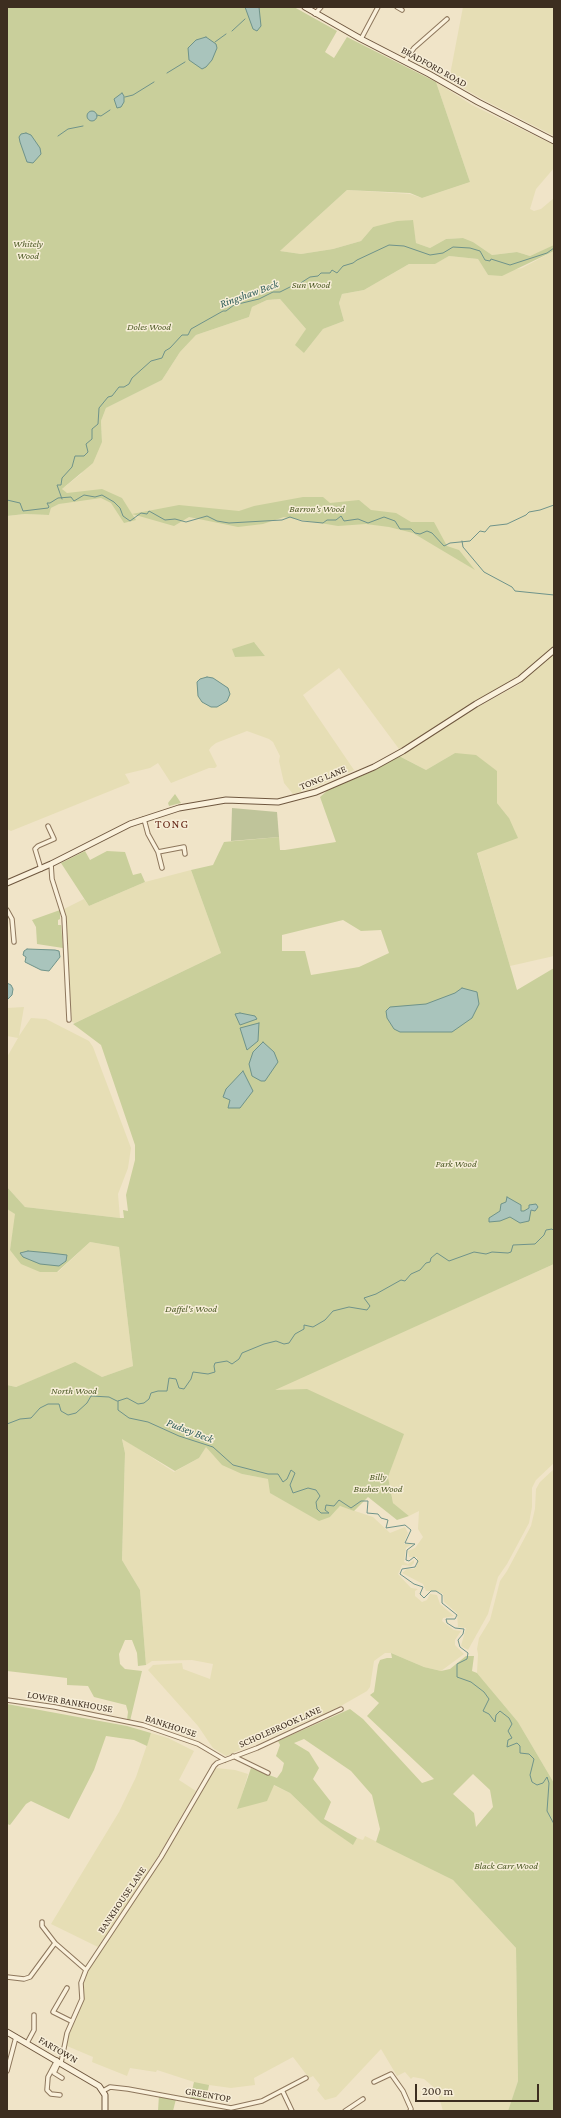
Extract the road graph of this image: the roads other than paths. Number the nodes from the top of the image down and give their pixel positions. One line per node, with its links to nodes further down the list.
1 (305, 7): 6 (street, BRADFORD ROAD)
2 (321, 7): 6 (street)
3 (378, 7): 8 (street)
4 (397, 7): 5 (street)
5 (402, 10)
6 (315, 14): 8 (street, BRADFORD ROAD)
7 (446, 19): 9 (street)
8 (361, 39): 9 (street, BRADFORD ROAD)
9 (405, 61): 10 (street, BRADFORD ROAD)
10 (554, 141)
11 (554, 650): 12 (street, TONG LANE)
12 (144, 819): 14 (street); 16 (street, TONG LANE)
13 (48, 826): 18 (street)
14 (158, 852): 15 (street); 17 (street)
15 (185, 854)
16 (51, 864): 18 (street, TONG LANE); 22 (street)
17 (162, 868)
18 (41, 869): 19 (street, TONG LANE)
19 (7, 882)
20 (7, 910): 21 (street)
21 (14, 942)
22 (69, 1020)
23 (7, 1700): 25 (street, LOWER BANKHOUSE)
24 (341, 1709): 26 (street, SCHOLEBROOK LANE)
25 (130, 1722): 27 (street, BANKHOUSE)
26 (233, 1756): 27 (street, SCHOLEBROOK LANE); 28 (street)
27 (225, 1760): 31 (street, BANKHOUSE LANE)
28 (268, 1773)
29 (42, 1922): 30 (street)
30 (55, 1943): 31 (street); 32 (street)
31 (86, 1970): 35 (street, BANKHOUSE LANE)
32 (7, 1977)
33 (67, 1988): 35 (street)
34 (34, 2015): 38 (street)
35 (71, 2021): 39 (street, BANKHOUSE LANE)
36 (7, 2032): 37 (street, FARTOWN)
37 (16, 2037): 38 (street, FARTOWN); 40 (street)
38 (27, 2043): 39 (street, FARTOWN)
39 (59, 2062): 41 (street); 44 (street, FARTOWN); 46 (street)
40 (7, 2071)
41 (62, 2078)
42 (306, 2078): 45 (street, GREENTOP)
43 (374, 2082): 52 (street)
44 (103, 2091): 48 (street, GREENTOP); 49 (street)
45 (283, 2092): 48 (street, GREENTOP); 50 (street)
46 (60, 2095)
47 (363, 2099): 51 (street)
48 (218, 2109)
49 (105, 2111)
50 (292, 2111)
51 (345, 2111)
52 (410, 2111)

